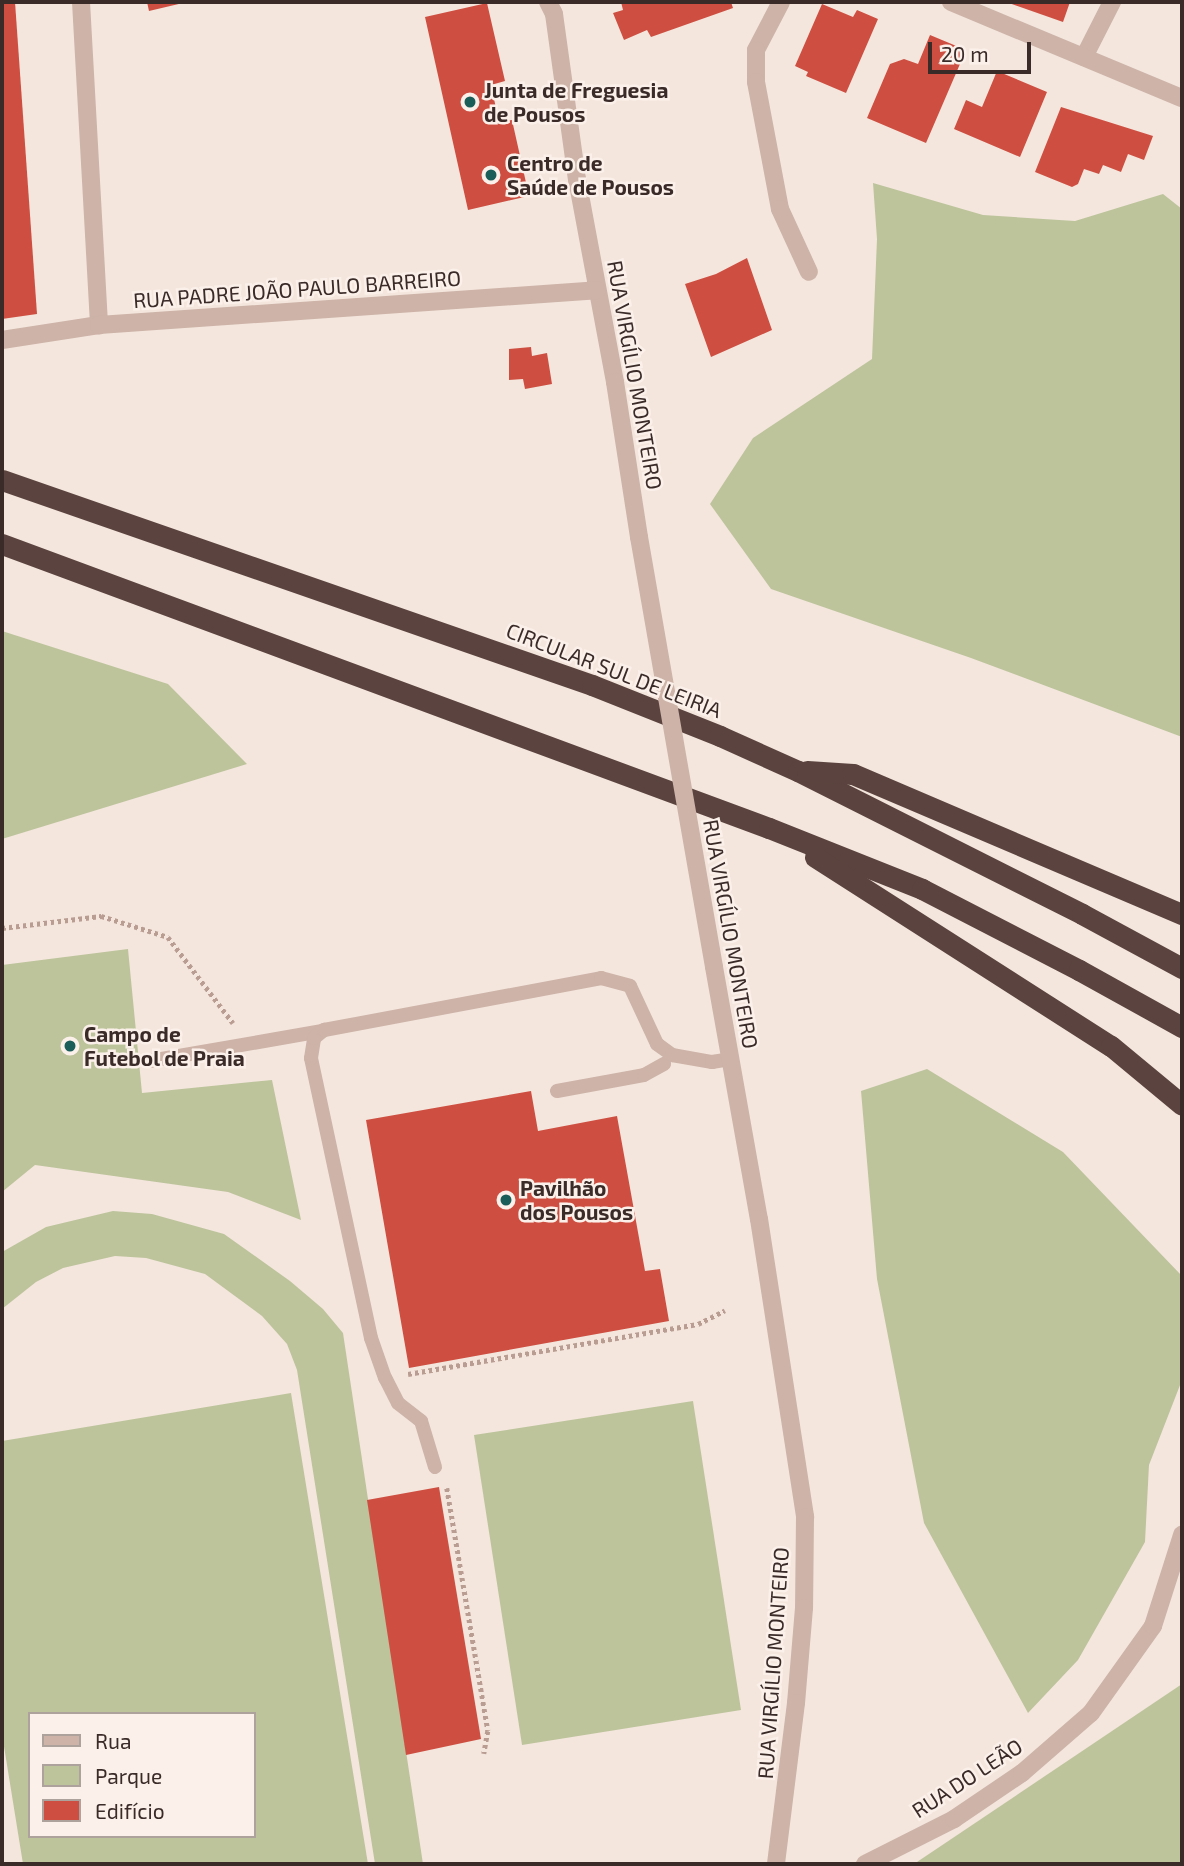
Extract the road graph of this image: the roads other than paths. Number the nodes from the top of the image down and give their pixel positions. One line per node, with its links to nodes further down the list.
1 (81, 2): 10 (street)
2 (781, 2): 8 (street)
3 (951, 2): 6 (street)
4 (1112, 2): 6 (street)
5 (553, 6): 9 (street, RUA VIRGÍLIO MONTEIRO)
6 (1084, 57): 7 (street)
7 (1182, 98)
8 (809, 272)
9 (597, 290): 10 (street, RUA PADRE JOÃO PAULO BARREIRO); 20 (street, RUA VIRGÍLIO MONTEIRO, bridge)
10 (99, 325): 11 (street, RUA PADRE JOÃO PAULO BARREIRO)
11 (2, 340)
12 (2, 480): 14 (highway, CIRCULAR SUL DE LEIRIA)
13 (2, 544): 15 (highway)
14 (797, 771): 16 (highway); 17 (highway, CIRCULAR SUL DE LEIRIA)
15 (769, 828): 18 (highway); 24 (highway)
16 (1182, 914)
17 (1182, 968)
18 (1182, 1027)
19 (324, 1030): 20 (lane); 21 (lane); 25 (lane)
20 (730, 1059): 27 (street, RUA VIRGÍLIO MONTEIRO)
21 (150, 1061)
22 (663, 1064): 23 (lane)
23 (557, 1091)
24 (1182, 1105)
25 (435, 1467)
26 (1182, 1535): 28 (street, RUA DO LEÃO)
27 (776, 1864)
28 (865, 1864)

